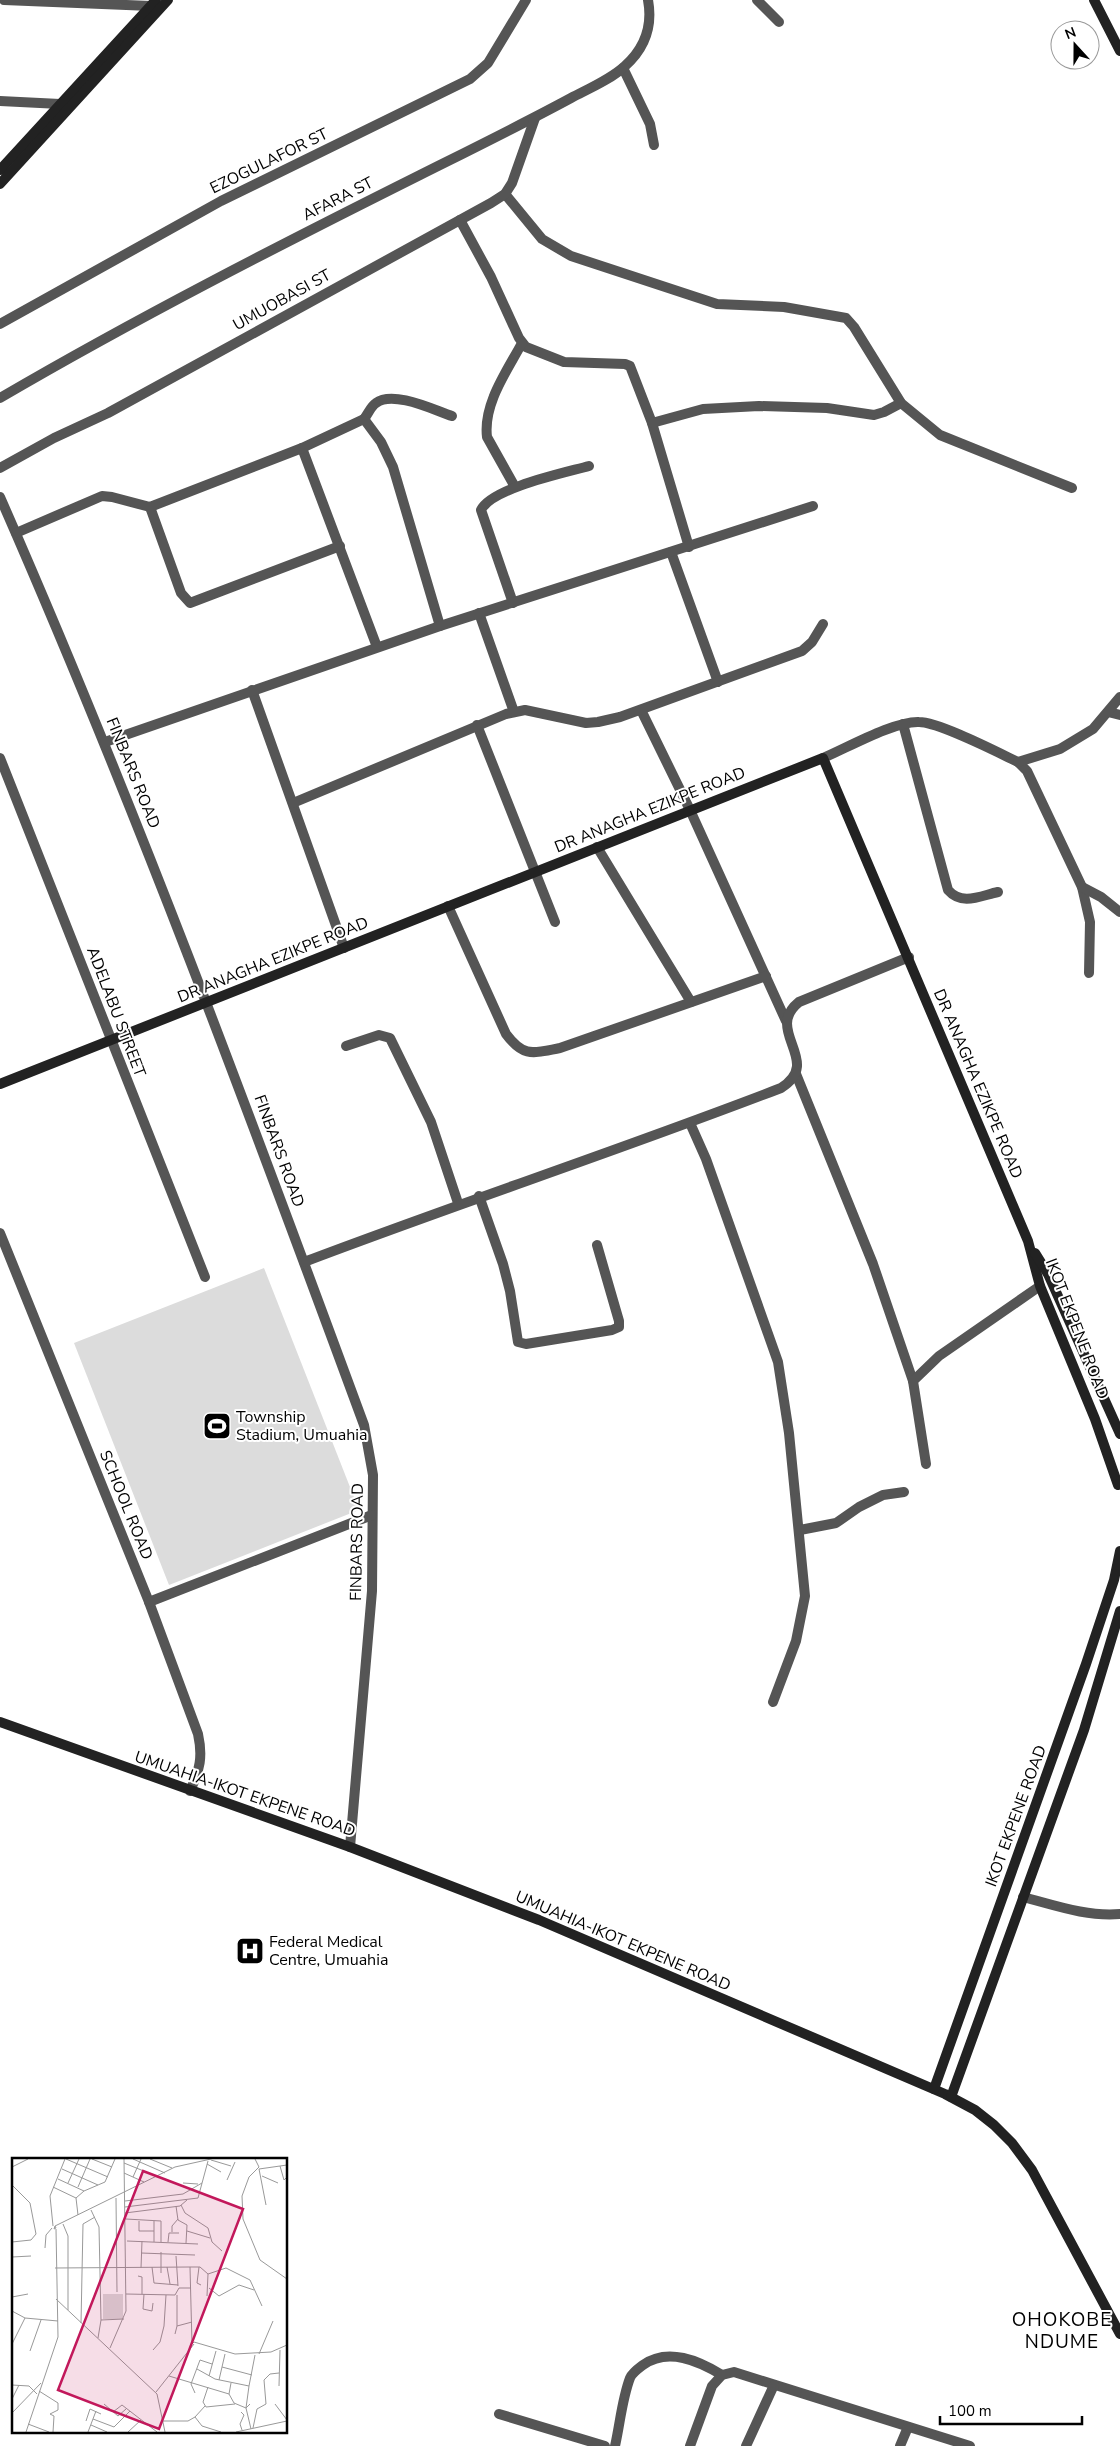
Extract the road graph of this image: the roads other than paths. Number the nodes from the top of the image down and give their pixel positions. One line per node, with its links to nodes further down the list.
1 (4, 0): 7 (street)
2 (168, 0): 16 (street)
3 (526, 0): 19 (street, EZOGULAFOR ST)
4 (648, 0): 10 (street, AFARA ST)
5 (757, 0): 8 (street)
6 (1094, 0): 9 (street)
7 (153, 3): 12 (street)
8 (779, 22)
9 (1120, 51)
10 (623, 68): 13 (street, AFARA ST); 14 (street)
11 (0, 101): 12 (street)
12 (60, 104): 15 (street)
13 (535, 118): 17 (street); 21 (street, AFARA ST)
14 (654, 145)
15 (0, 170)
16 (0, 184)
17 (505, 194): 18 (street, UMUOBASI ST); 22 (street)
18 (460, 220): 20 (street); 28 (street, UMUOBASI ST)
19 (0, 324)
20 (522, 342): 25 (street); 29 (street)
21 (0, 398)
22 (901, 403): 25 (street); 30 (street)
23 (452, 416): 24 (street)
24 (364, 419): 26 (street); 41 (street)
25 (652, 424): 36 (street)
26 (302, 448): 33 (street); 35 (street)
27 (589, 466): 29 (street)
28 (0, 468)
29 (514, 487): 38 (street)
30 (1072, 488)
31 (0, 497): 34 (street, FINBARS ROAD)
32 (813, 506): 36 (street)
33 (150, 507): 34 (street); 35 (street)
34 (16, 533): 52 (street, FINBARS ROAD)
35 (340, 546): 42 (street)
36 (689, 547): 37 (street)
37 (671, 552): 38 (street); 43 (street)
38 (513, 603): 39 (street)
39 (479, 613): 41 (street); 47 (street)
40 (823, 624): 43 (street)
41 (440, 626): 42 (street)
42 (377, 647): 44 (street)
43 (718, 682): 46 (street)
44 (252, 690): 52 (street); 56 (street)
45 (1120, 697): 48 (street)
46 (641, 710): 47 (street); 57 (street)
47 (514, 712): 51 (street)
48 (1108, 712): 49 (street); 55 (street)
49 (1120, 715)
50 (904, 724): 54 (street); 55 (street); 61 (street)
51 (477, 725): 56 (street); 59 (street)
52 (105, 742): 70 (street, FINBARS ROAD)
53 (0, 758): 72 (street, ADELABU STREET)
54 (823, 758): 57 (street, DR ANAGHA EZIKPE ROAD); 66 (street, DR ANAGHA EZIKPE ROAD)
55 (1018, 762): 60 (street)
56 (293, 803): 65 (street)
57 (690, 810): 58 (street, DR ANAGHA EZIKPE ROAD); 68 (street)
58 (597, 847): 59 (street, DR ANAGHA EZIKPE ROAD); 69 (street)
59 (535, 872): 62 (street, DR ANAGHA EZIKPE ROAD); 64 (street)
60 (1082, 887): 63 (street); 67 (street)
61 (998, 892)
62 (448, 906): 65 (street, DR ANAGHA EZIKPE ROAD); 69 (street)
63 (1120, 912)
64 (555, 922)
65 (344, 948): 70 (street, DR ANAGHA EZIKPE ROAD)
66 (909, 957): 71 (street); 80 (street, DR ANAGHA EZIKPE ROAD)
67 (1089, 973)
68 (766, 976): 69 (street); 71 (street)
69 (692, 1002)
70 (207, 1003): 72 (street, DR ANAGHA EZIKPE ROAD); 82 (street, FINBARS ROAD)
71 (786, 1010): 74 (street)
72 (111, 1039): 75 (street, DR ANAGHA EZIKPE ROAD); 83 (street, ADELABU STREET)
73 (346, 1046): 78 (street)
74 (796, 1074): 76 (street); 85 (street)
75 (0, 1084)
76 (690, 1123): 77 (street); 91 (street)
77 (479, 1196): 78 (street); 81 (street)
78 (458, 1203): 82 (street)
79 (0, 1234): 93 (street, SCHOOL ROAD)
80 (1028, 1241): 84 (street, IKOT EKPENE ROAD); 86 (street)
81 (597, 1245)
82 (304, 1262): 90 (street, FINBARS ROAD)
83 (205, 1277)
84 (1040, 1286): 85 (street); 88 (street, IKOT EKPENE ROAD)
85 (913, 1381): 87 (street)
86 (1120, 1434)
87 (926, 1464)
88 (1119, 1486)
89 (904, 1492): 91 (street)
90 (372, 1515): 93 (street); 99 (street, FINBARS ROAD)
91 (800, 1530): 96 (street)
92 (1120, 1551): 102 (street, IKOT EKPENE ROAD)
93 (149, 1602): 98 (street, SCHOOL ROAD)
94 (1120, 1612): 95 (street)
95 (1117, 1636): 100 (street)
96 (773, 1702)
97 (0, 1722): 98 (street, UMUAHIA-IKOT EKPENE ROAD)
98 (190, 1791): 99 (street, UMUAHIA-IKOT EKPENE ROAD)
99 (350, 1847): 102 (street, UMUAHIA-IKOT EKPENE ROAD)
100 (1023, 1898): 101 (street); 103 (street)
101 (1120, 1914)
102 (934, 2089): 103 (street, UMUAHIA-IKOT EKPENE ROAD)
103 (951, 2097): 104 (street, UMUAHIA-IKOT EKPENE ROAD)
104 (1120, 2334)
105 (722, 2375): 106 (street); 110 (street); 111 (street)
106 (774, 2385): 108 (street); 112 (street)
107 (498, 2414): 109 (street)
108 (908, 2427): 113 (street); 114 (street)
109 (605, 2446)
110 (615, 2446)
111 (690, 2446)
112 (746, 2446)
113 (900, 2446)
114 (970, 2446)

